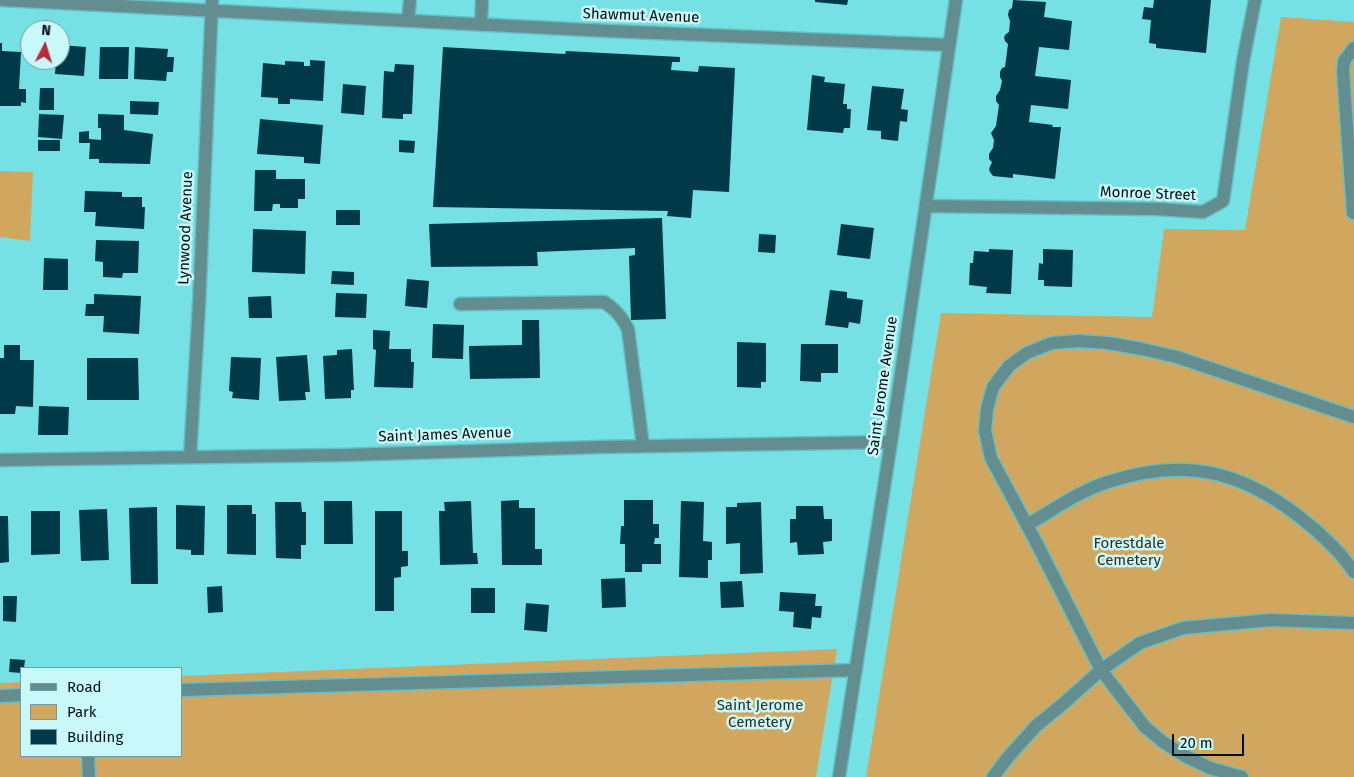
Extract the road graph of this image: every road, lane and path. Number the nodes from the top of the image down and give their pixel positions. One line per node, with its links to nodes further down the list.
1 (3, 0): 6 (street, Shawmut Avenue)
2 (410, 0): 7 (street)
3 (482, 0): 8 (street)
4 (956, 0): 9 (street, Saint Jerome Avenue)
5 (1255, 0): 11 (street, Monroe Street)
6 (212, 5): 7 (street, Shawmut Avenue); 17 (street, Lynwood Avenue)
7 (408, 21): 8 (street, Shawmut Avenue)
8 (481, 25): 9 (street, Shawmut Avenue)
9 (950, 45): 11 (street, Saint Jerome Avenue)
10 (1354, 48): 12 (street)
11 (926, 206): 15 (street, Saint Jerome Avenue)
12 (1353, 213)
13 (460, 304): 16 (street)
14 (1354, 417): 19 (street)
15 (892, 442): 16 (street, Saint James Avenue); 22 (street, Saint Jerome Avenue)
16 (642, 446): 17 (street, Saint James Avenue)
17 (190, 457): 18 (street, Saint James Avenue)
18 (0, 460)
19 (1026, 525): 20 (street); 23 (street)
20 (1354, 572)
21 (1354, 623): 23 (street)
22 (856, 670): 24 (street); 29 (street, Saint Jerome Avenue)
23 (1101, 670): 30 (street); 31 (street)
24 (182, 690)
25 (20, 695): 26 (street)
26 (0, 696)
27 (88, 757): 28 (street)
28 (89, 777)
29 (839, 777)
30 (994, 777)
31 (1242, 777)

